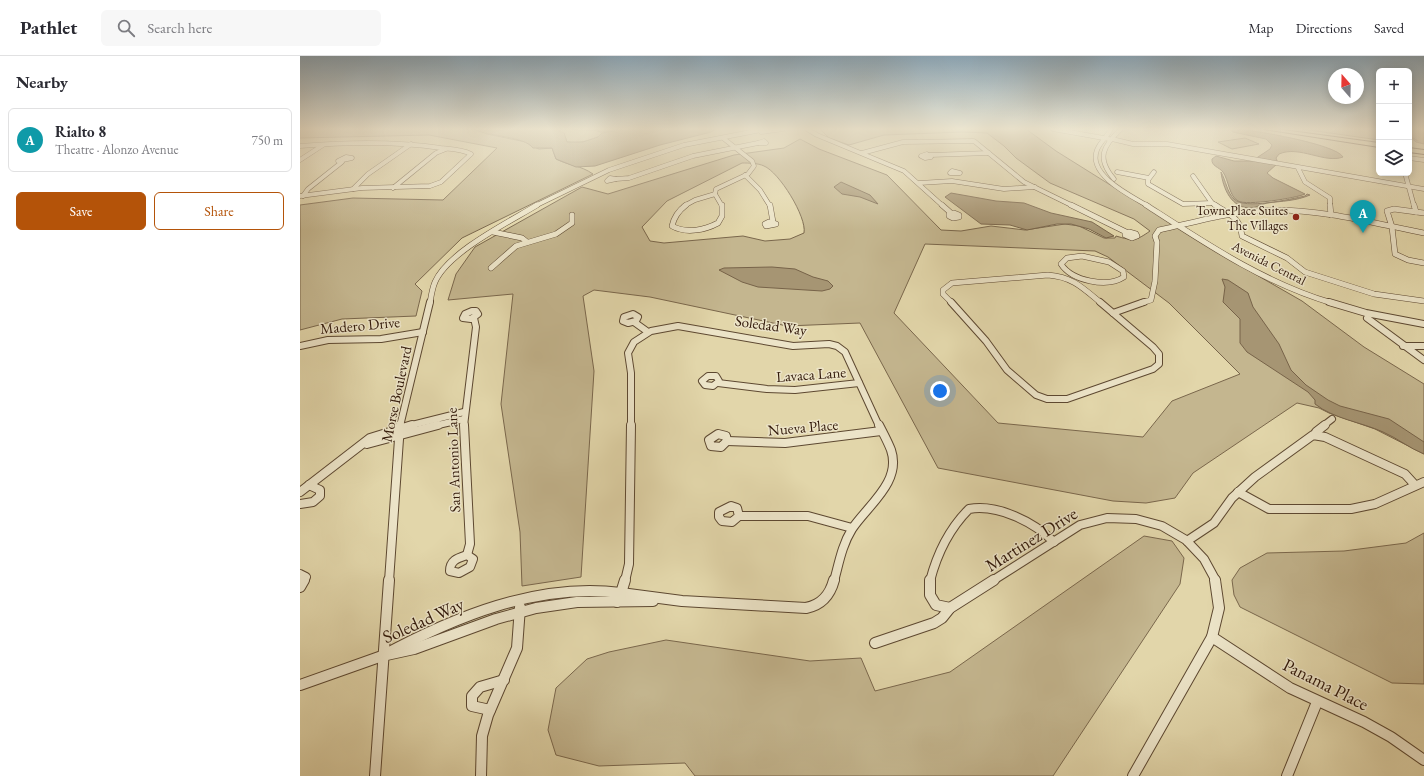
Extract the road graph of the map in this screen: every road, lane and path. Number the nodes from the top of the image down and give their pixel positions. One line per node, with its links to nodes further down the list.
1 (342, 162): 30 (street)
2 (1102, 162): 39 (street, Avenida Central)
3 (384, 163): 27 (street)
4 (424, 163): 26 (street)
5 (463, 163): 26 (street)
6 (630, 163): 41 (street, Morse Boulevard)
7 (673, 163): 21 (street)
8 (753, 163): 16 (street)
9 (885, 163): 23 (street)
10 (1000, 163): 25 (street)
11 (1097, 163): 39 (street, Avenida Central)
12 (1267, 163): 13 (street)
13 (1298, 168): 24 (street); 36 (street)
14 (1117, 172): 20 (street)
15 (1154, 172): 20 (street)
16 (744, 175): 29 (street); 38 (street)
17 (954, 175): 22 (street)
18 (1193, 176): 31 (street)
19 (1406, 176): 24 (street)
20 (1149, 178): 31 (street)
21 (616, 179)
22 (952, 181): 23 (street); 25 (street)
23 (919, 183): 33 (street)
24 (1409, 186): 28 (street); 32 (street)
25 (1035, 187): 42 (street)
26 (393, 188): 27 (street)
27 (353, 189): 30 (street)
28 (1424, 189)
29 (715, 194): 29 (street)
30 (301, 196)
31 (1212, 203): 37 (street)
32 (1416, 212): 34 (street); 40 (street)
33 (951, 213)
34 (1424, 214)
35 (572, 215): 44 (street)
36 (1331, 215): 37 (street); 40 (street)
37 (1232, 216): 39 (street); 49 (street)
38 (773, 222)
39 (1183, 225): 50 (street); 53 (street, Avenida Central); 55 (street, Avenida Central)
40 (1392, 227): 43 (street); 45 (street)
41 (493, 232): 44 (street); 56 (street, Morse Boulevard)
42 (1126, 232)
43 (1424, 233)
44 (526, 242): 46 (street)
45 (1424, 263)
46 (492, 268)
47 (1078, 275): 47 (street); 48 (street)
48 (1070, 279): 50 (street); 50 (street)
49 (1424, 301)
50 (1113, 312)
51 (474, 318): 64 (street, San Antonio Lane)
52 (1367, 318): 59 (street)
53 (1424, 319)
54 (634, 322): 57 (street)
55 (1424, 324)
56 (423, 332): 58 (street, Madero Drive); 66 (street, Morse Boulevard)
57 (648, 332): 63 (street, Soledad Way); 83 (street, Soledad Way)
58 (300, 346)
59 (1403, 346): 60 (street); 61 (street)
60 (1424, 346)
61 (1424, 360)
62 (718, 383): 63 (street, Lavaca Lane)
63 (859, 383): 67 (street, Soledad Way)
64 (464, 415): 66 (street); 80 (street, San Antonio Lane)
65 (1332, 419): 68 (street)
66 (400, 431): 71 (street); 91 (street, Morse Boulevard)
67 (882, 431): 69 (street, Nueva Place); 77 (street, Soledad Way)
68 (1316, 435): 72 (street); 74 (street)
69 (728, 441)
70 (1424, 482): 72 (street)
71 (309, 485): 73 (street); 75 (street)
72 (1415, 485): 74 (street)
73 (300, 492)
74 (1238, 492): 79 (street)
75 (300, 504)
76 (739, 516): 77 (street)
77 (852, 528): 85 (street, Soledad Way)
78 (1054, 542): 79 (street, Martinez Drive); 87 (street, Martinez Drive); 87 (street)
79 (1187, 542): 89 (street, Martinez Drive)
80 (467, 555)
81 (300, 574): 82 (street)
82 (300, 586)
83 (621, 592): 84 (street, Soledad Way); 85 (street, Soledad Way); 86 (street, Soledad Way)
84 (520, 600): 88 (street); 91 (street, Soledad Way)
85 (670, 600): 86 (street, Soledad Way)
86 (617, 602): 88 (street, Soledad Way)
87 (950, 608): 90 (street, Martinez Drive)
88 (520, 612): 91 (street, Soledad Way); 92 (street)
89 (1212, 637): 94 (street, Panama Place); 99 (street, Martinez Drive)
90 (875, 642)
91 (382, 656): 93 (street); 97 (street, Morse Boulevard)
92 (504, 680): 95 (street); 95 (street)
93 (300, 685)
94 (1317, 702): 96 (street, Panama Place); 100 (street)
95 (490, 710): 98 (street)
96 (1424, 760)
97 (375, 776)
98 (481, 776)
99 (1133, 776)
100 (1287, 776)

